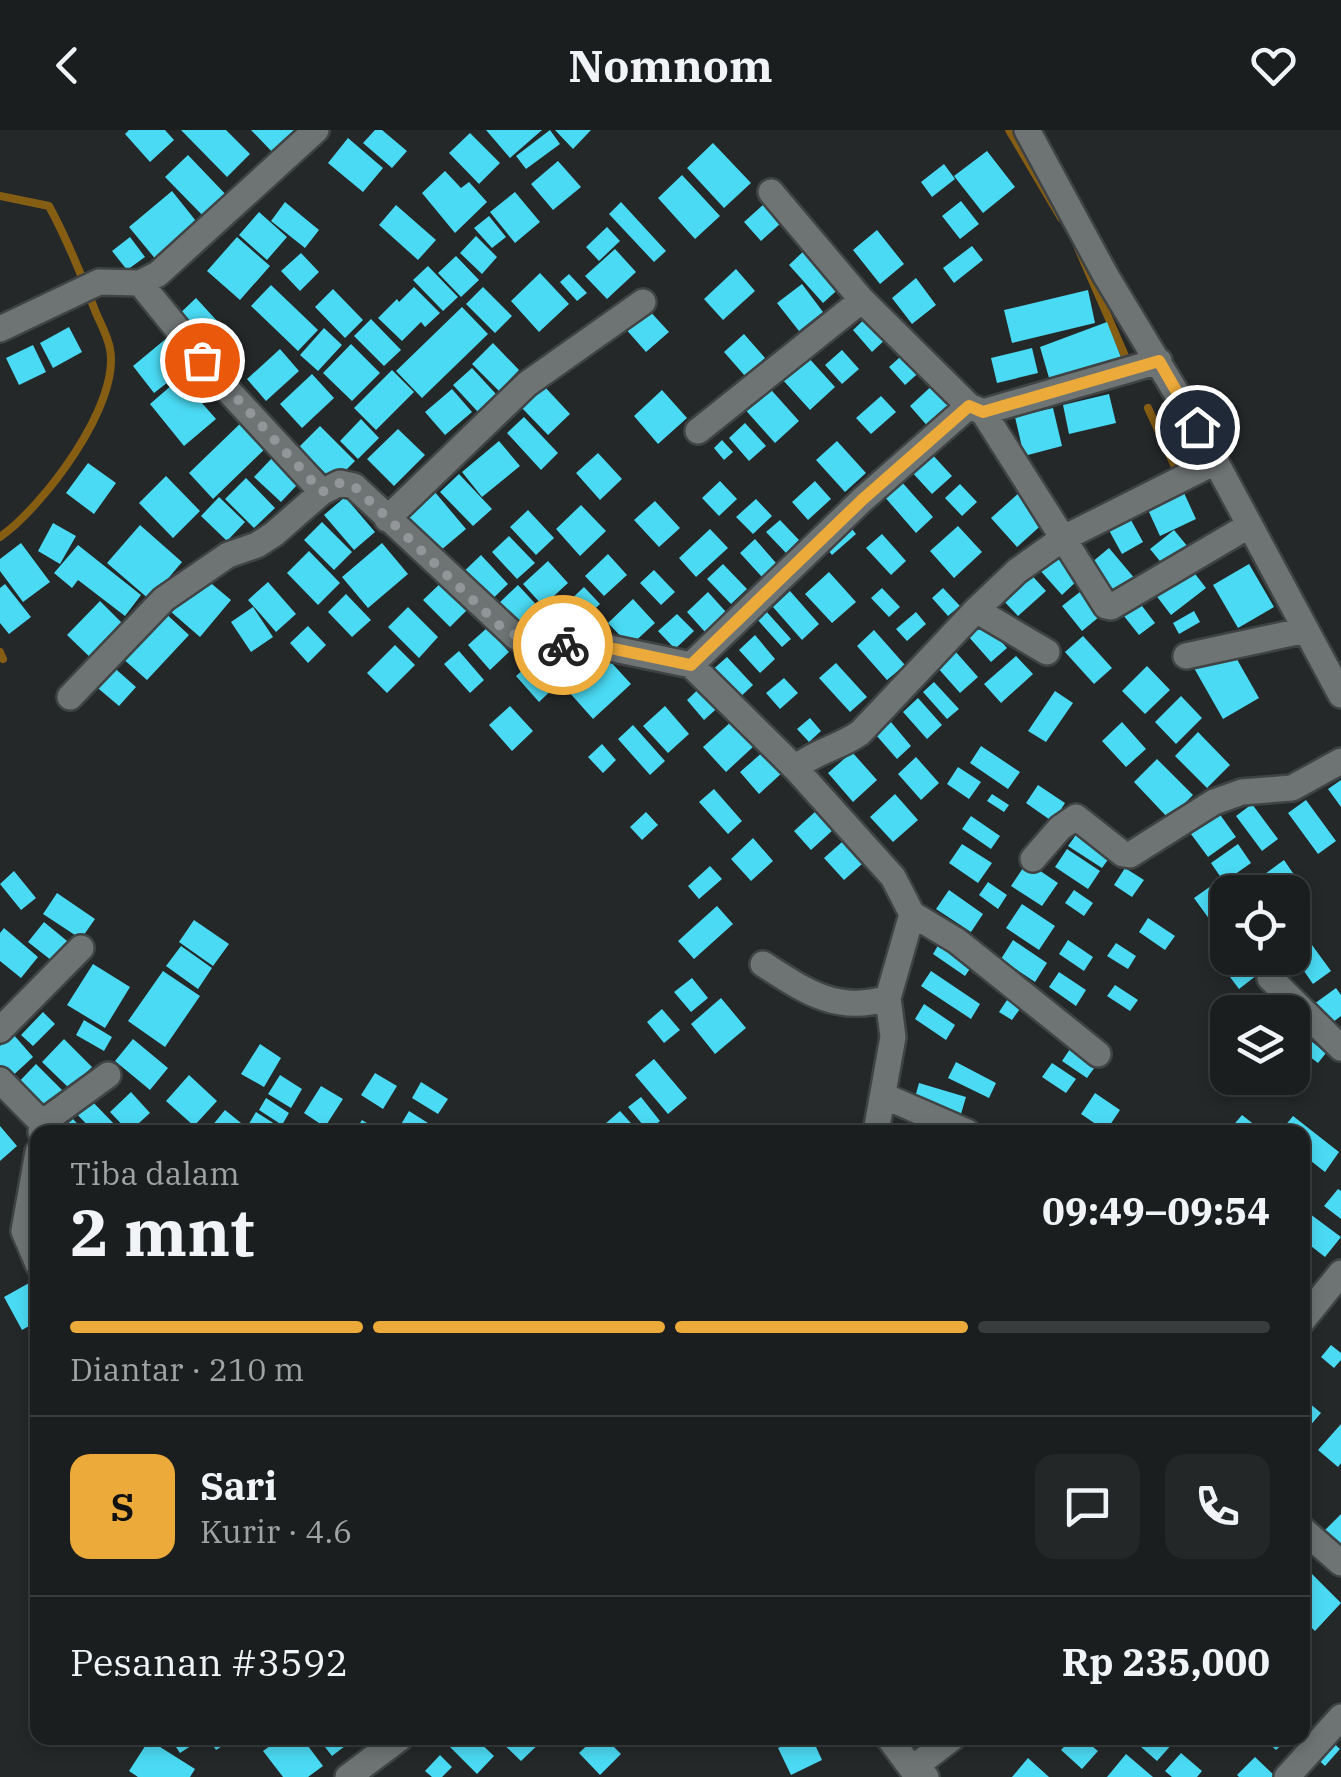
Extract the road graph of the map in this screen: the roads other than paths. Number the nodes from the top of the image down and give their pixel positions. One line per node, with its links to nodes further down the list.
1 (316, 130): 4 (street)
2 (1026, 130): 8 (street)
3 (771, 192): 5 (street)
4 (140, 284): 7 (street); 12 (street)
5 (862, 300): 9 (street); 10 (street)
6 (643, 302): 13 (street)
7 (0, 328)
8 (1159, 361): 9 (street); 11 (street)
9 (976, 409): 15 (street); 20 (street)
10 (698, 430)
11 (1215, 462): 14 (street); 15 (street)
12 (322, 492): 13 (street); 22 (street)
13 (387, 519): 20 (street)
14 (1250, 525): 15 (street); 17 (street)
15 (1062, 539): 16 (street)
16 (976, 610): 18 (street); 24 (street)
17 (1306, 630): 19 (street); 21 (street)
18 (1047, 652)
19 (1186, 656)
20 (691, 665): 24 (street)
21 (1341, 694)
22 (70, 697)
23 (1341, 762): 25 (street)
24 (795, 768): 26 (street)
25 (1033, 859)
26 (912, 914): 30 (street); 33 (street)
27 (82, 948): 31 (street)
28 (763, 964): 30 (street)
29 (1270, 978): 32 (street)
30 (888, 998): 36 (street)
31 (0, 1030)
32 (1341, 1048)
33 (1098, 1054)
34 (108, 1075): 38 (street)
35 (0, 1080): 37 (street)
36 (884, 1096): 39 (street); 40 (street)
37 (39, 1125)
38 (46, 1125)
39 (878, 1125)
40 (951, 1125)
41 (30, 1198): 42 (street)
42 (30, 1246)
43 (1341, 1273): 44 (street)
44 (1310, 1311)
45 (1310, 1536): 46 (street)
46 (1341, 1563)
47 (1341, 1717): 53 (street)
48 (391, 1745): 52 (street)
49 (895, 1745): 51 (street)
50 (945, 1745): 51 (street)
51 (919, 1773)
52 (348, 1777)
53 (1287, 1777)

